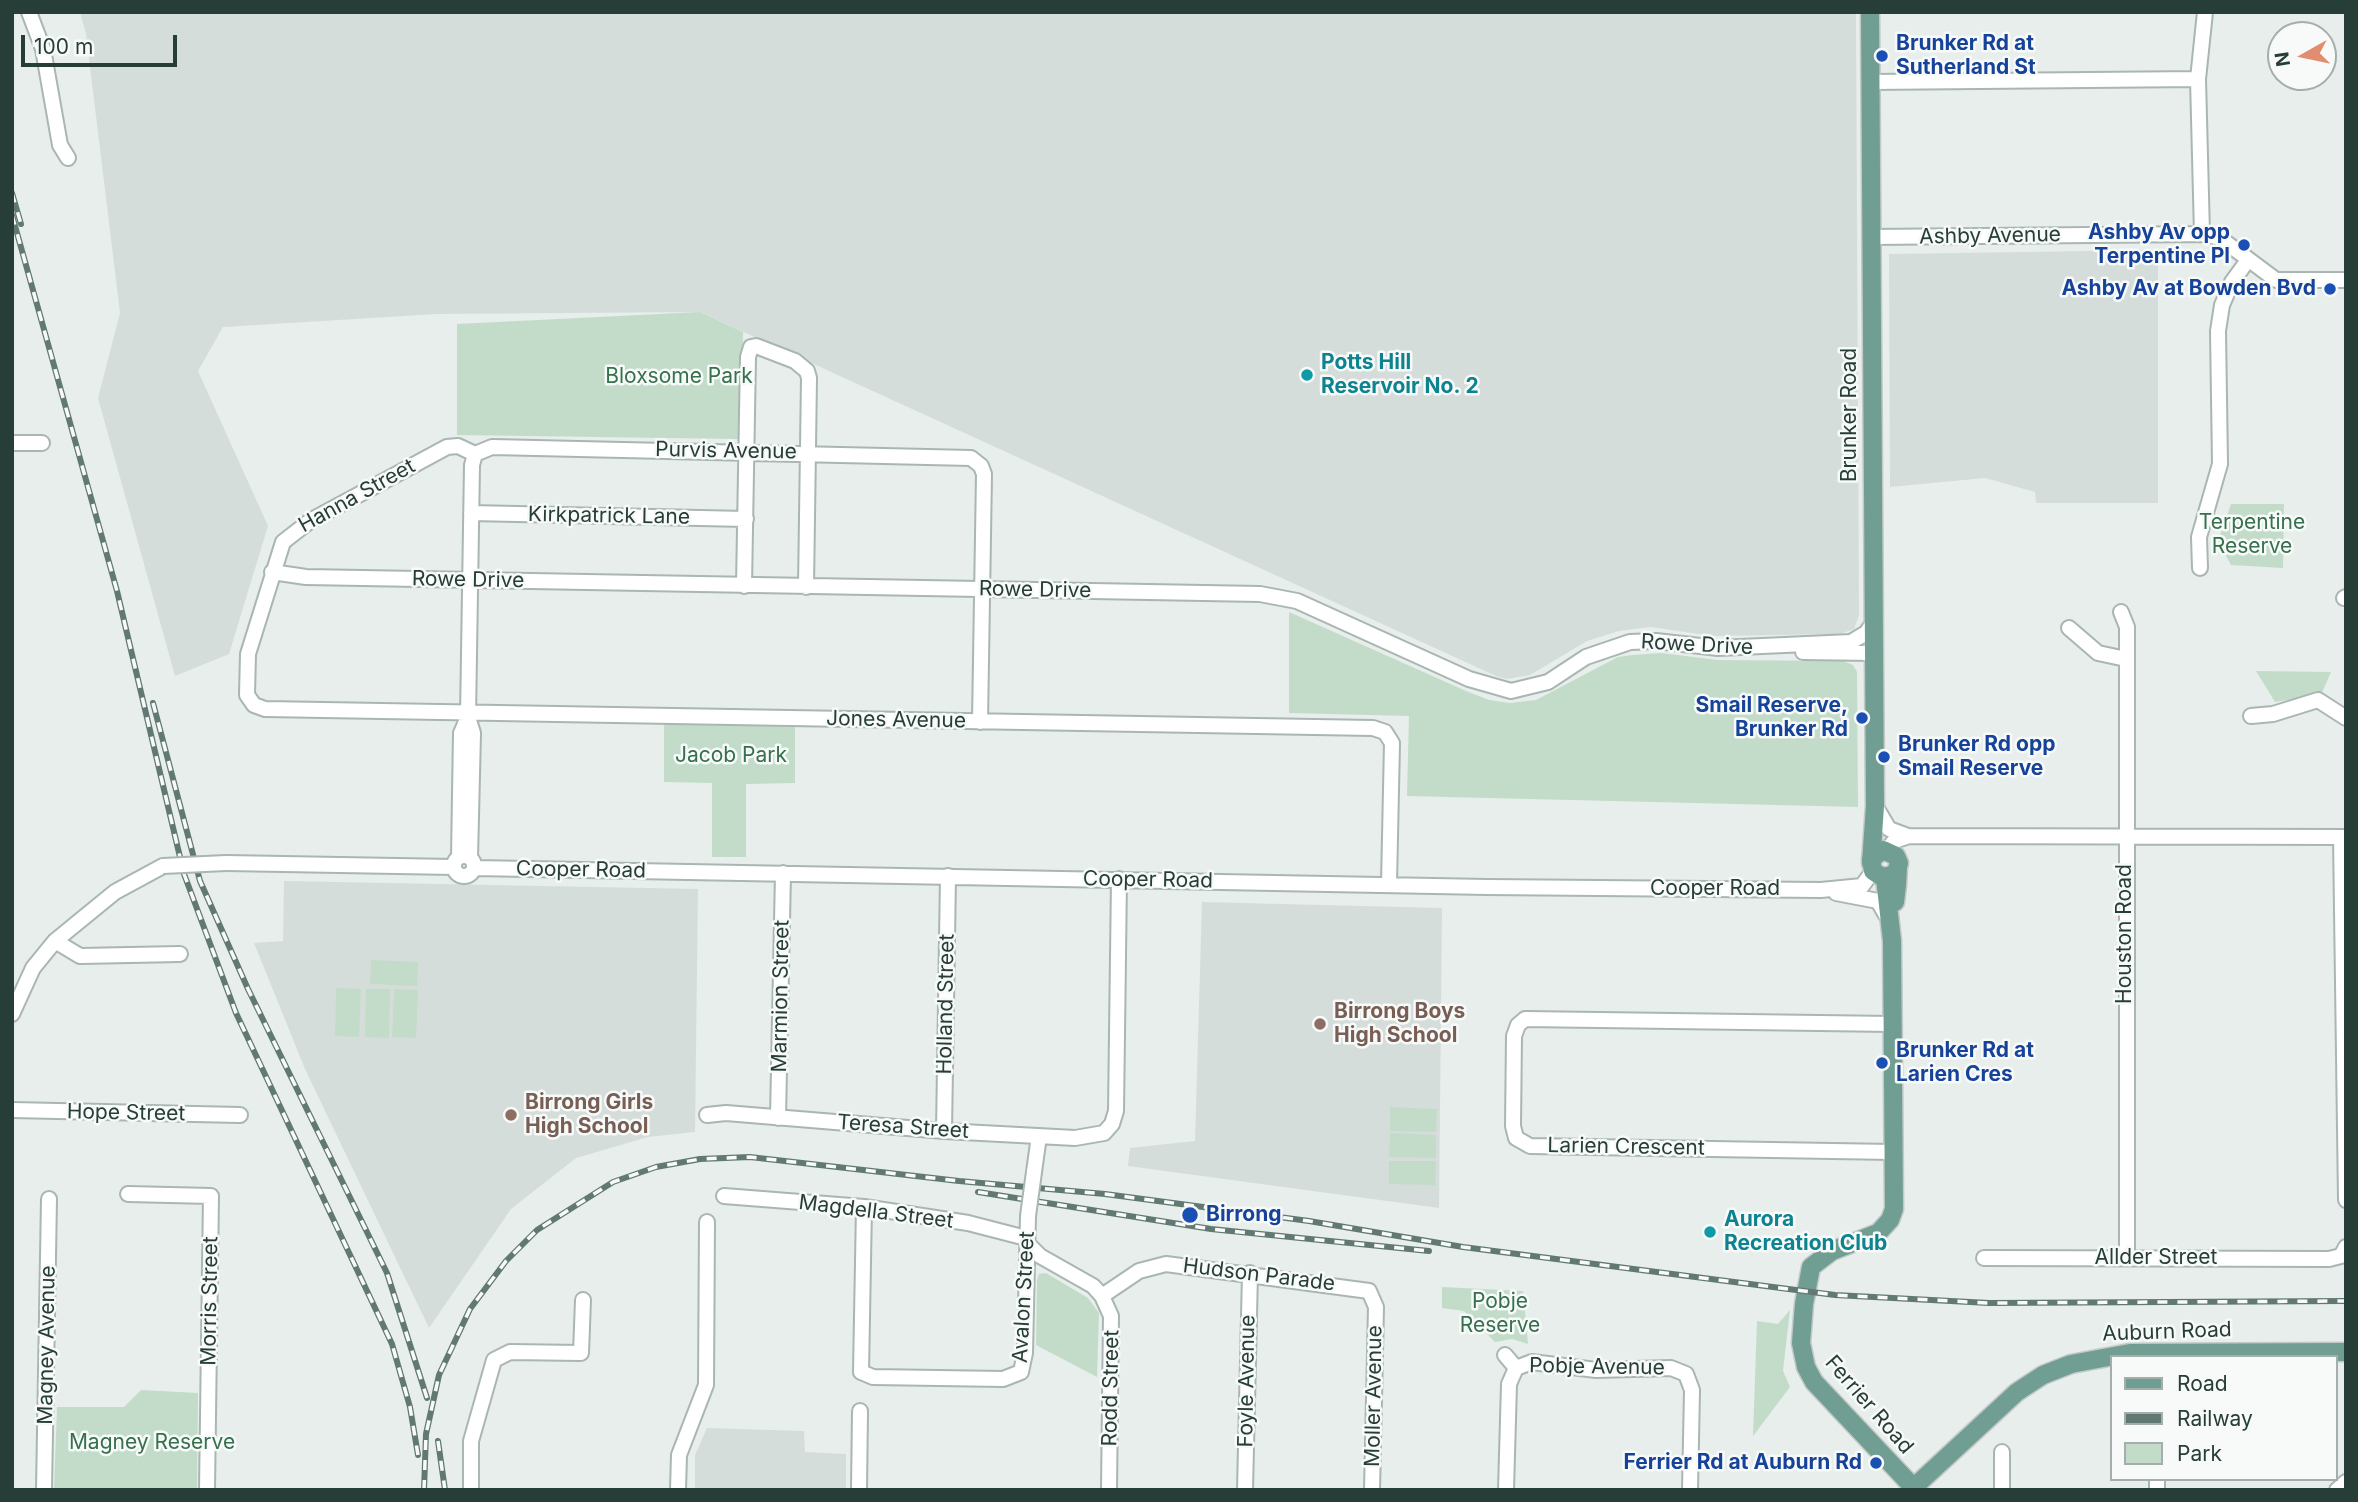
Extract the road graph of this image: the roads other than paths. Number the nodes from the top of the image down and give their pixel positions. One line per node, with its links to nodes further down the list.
1 (29, 12): 6 (street)
2 (1870, 12): 5 (main road, Brunker Road)
3 (2205, 12): 4 (street)
4 (2198, 79): 5 (street); 7 (street)
5 (1870, 82): 8 (main road, Brunker Road)
6 (68, 158)
7 (2202, 234): 8 (street, Ashby Avenue); 9 (street, Ashby Avenue)
8 (1871, 237): 25 (main road, Brunker Road)
9 (2248, 260): 10 (street, Ashby Avenue); 18 (street)
10 (2346, 280)
11 (12, 443): 12 (street)
12 (42, 443)
13 (747, 452): 14 (street, Purvis Avenue); 14 (street); 15 (street, Purvis Avenue); 17 (street)
14 (808, 453): 22 (street); 23 (street, Purvis Avenue)
15 (475, 454): 16 (street); 19 (street, Hanna Street)
16 (471, 513): 17 (street, Kirkpatrick Lane); 20 (street)
17 (746, 519): 21 (street)
18 (2200, 568)
19 (272, 572): 20 (street, Rowe Drive); 30 (street, Hanna Street)
20 (471, 580): 21 (street, Rowe Drive); 31 (street)
21 (744, 586): 22 (street, Rowe Drive)
22 (806, 587): 23 (street, Rowe Drive)
23 (982, 589): 27 (street, Rowe Drive); 34 (street)
24 (2121, 612): 29 (street, Houston Road)
25 (1874, 622): 27 (street, Rowe Drive); 28 (main road, Brunker Road)
26 (2069, 628): 29 (street)
27 (1767, 648): 28 (street, Rowe Drive)
28 (1873, 653): 35 (main road, Brunker Road)
29 (2126, 659): 37 (street, Houston Road)
30 (254, 705): 31 (street, Jones Avenue)
31 (468, 715): 34 (street, Jones Avenue); 39 (street)
32 (2250, 716): 33 (street)
33 (2346, 718)
34 (980, 722): 44 (street, Jones Avenue)
35 (1875, 812): 36 (street); 40 (main road, Brunker Road)
36 (1914, 837): 37 (street); 40 (street)
37 (2125, 837): 38 (street); 67 (street, Houston Road)
38 (2344, 837): 61 (street)
39 (465, 862): 41 (street, Cooper Road); 46 (street, Cooper Road, bridge)
40 (1885, 864): 45 (street); 47 (main road, Brunker Road)
41 (783, 873): 42 (street, Cooper Road); 54 (street, Marmion Street)
42 (948, 876): 43 (street, Cooper Road); 55 (street, Holland Street)
43 (1119, 879): 44 (street, Cooper Road); 56 (street, Teresa Street)
44 (1389, 884): 45 (street, Cooper Road)
45 (1821, 890): 47 (street)
46 (55, 941): 48 (street); 49 (street)
47 (1892, 941): 50 (main road, Brunker Road)
48 (180, 954)
49 (12, 1014)
50 (1892, 1024): 57 (main road, Brunker Road); 57 (street, Larien Crescent)
51 (12, 1110): 52 (street, Hope Street)
52 (240, 1115)
53 (707, 1115): 54 (street, Teresa Street)
54 (778, 1118): 55 (street, Teresa Street)
55 (944, 1132): 56 (street, Teresa Street)
56 (1039, 1136): 64 (street, Avalon Street, bridge)
57 (1893, 1152): 68 (main road, Brunker Road)
58 (128, 1194): 84 (street, Morris Street)
59 (724, 1196): 62 (street, Magdella Street)
60 (48, 1199): 83 (street, Magney Avenue)
61 (2346, 1199)
62 (864, 1207): 64 (street, Magdella Street); 64 (street, Avalon Street)
63 (707, 1222): 85 (street)
64 (1027, 1241): 70 (street)
65 (2346, 1247): 67 (street, Allder Street)
66 (1984, 1258): 67 (street, Allder Street)
67 (2127, 1258)
68 (1815, 1262): 82 (main road, Ferrier Road)
69 (1250, 1273): 70 (street, Hudson Parade); 72 (street, Hudson Parade); 88 (street, Foyle Avenue)
70 (1102, 1296): 87 (street, Rodd Street)
71 (583, 1300): 81 (street)
72 (1376, 1302): 89 (street, Moller Avenue)
73 (2346, 1352): 75 (main road, Auburn Road)
74 (1506, 1355): 77 (street, Pobje Avenue)
75 (2158, 1355)
76 (2110, 1356): 82 (main road, Auburn Road)
77 (1516, 1368): 90 (street, Pobje Avenue); 91 (street, Pobje Avenue)
78 (860, 1411): 86 (street)
79 (2002, 1452): 92 (street)
80 (2346, 1482): 93 (street)
81 (472, 1488)
82 (1913, 1489)
83 (44, 1490)
84 (207, 1490)
85 (678, 1490)
86 (859, 1490)
87 (1109, 1490)
88 (1245, 1490)
89 (1372, 1490)
90 (1506, 1490)
91 (1690, 1490)
92 (2002, 1490)
93 (2337, 1490)

